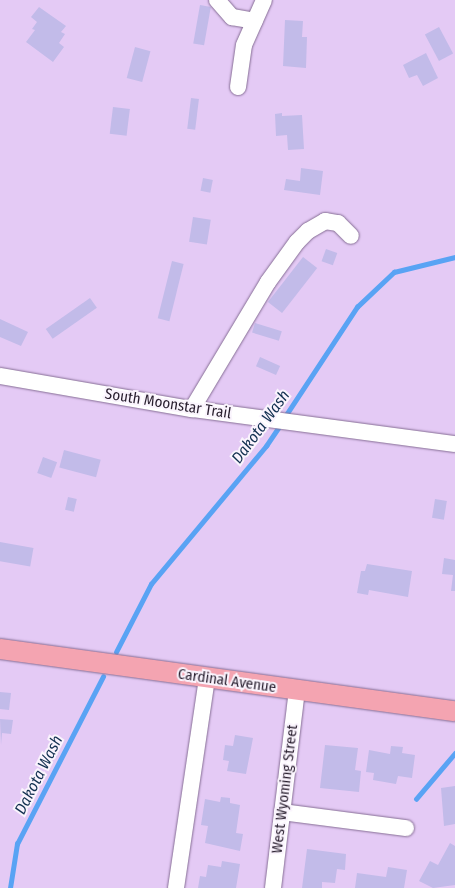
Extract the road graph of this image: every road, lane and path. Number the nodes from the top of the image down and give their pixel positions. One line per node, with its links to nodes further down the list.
1 (217, 0): 3 (street)
2 (264, 0): 3 (street)
3 (255, 21): 4 (street)
4 (238, 87)
5 (351, 236): 7 (street)
6 (0, 376): 7 (street, South Moonstar Trail)
7 (192, 409): 8 (street, South Moonstar Trail)
8 (455, 444)
9 (0, 649): 10 (main road, Cardinal Avenue)
10 (207, 678): 11 (main road, Cardinal Avenue); 15 (street)
11 (297, 690): 12 (main road, Cardinal Avenue); 13 (street, West Wyoming Street)
12 (455, 711)
13 (282, 812): 14 (street); 16 (street, West Wyoming Street)
14 (406, 828)
15 (176, 888)
16 (274, 888)

